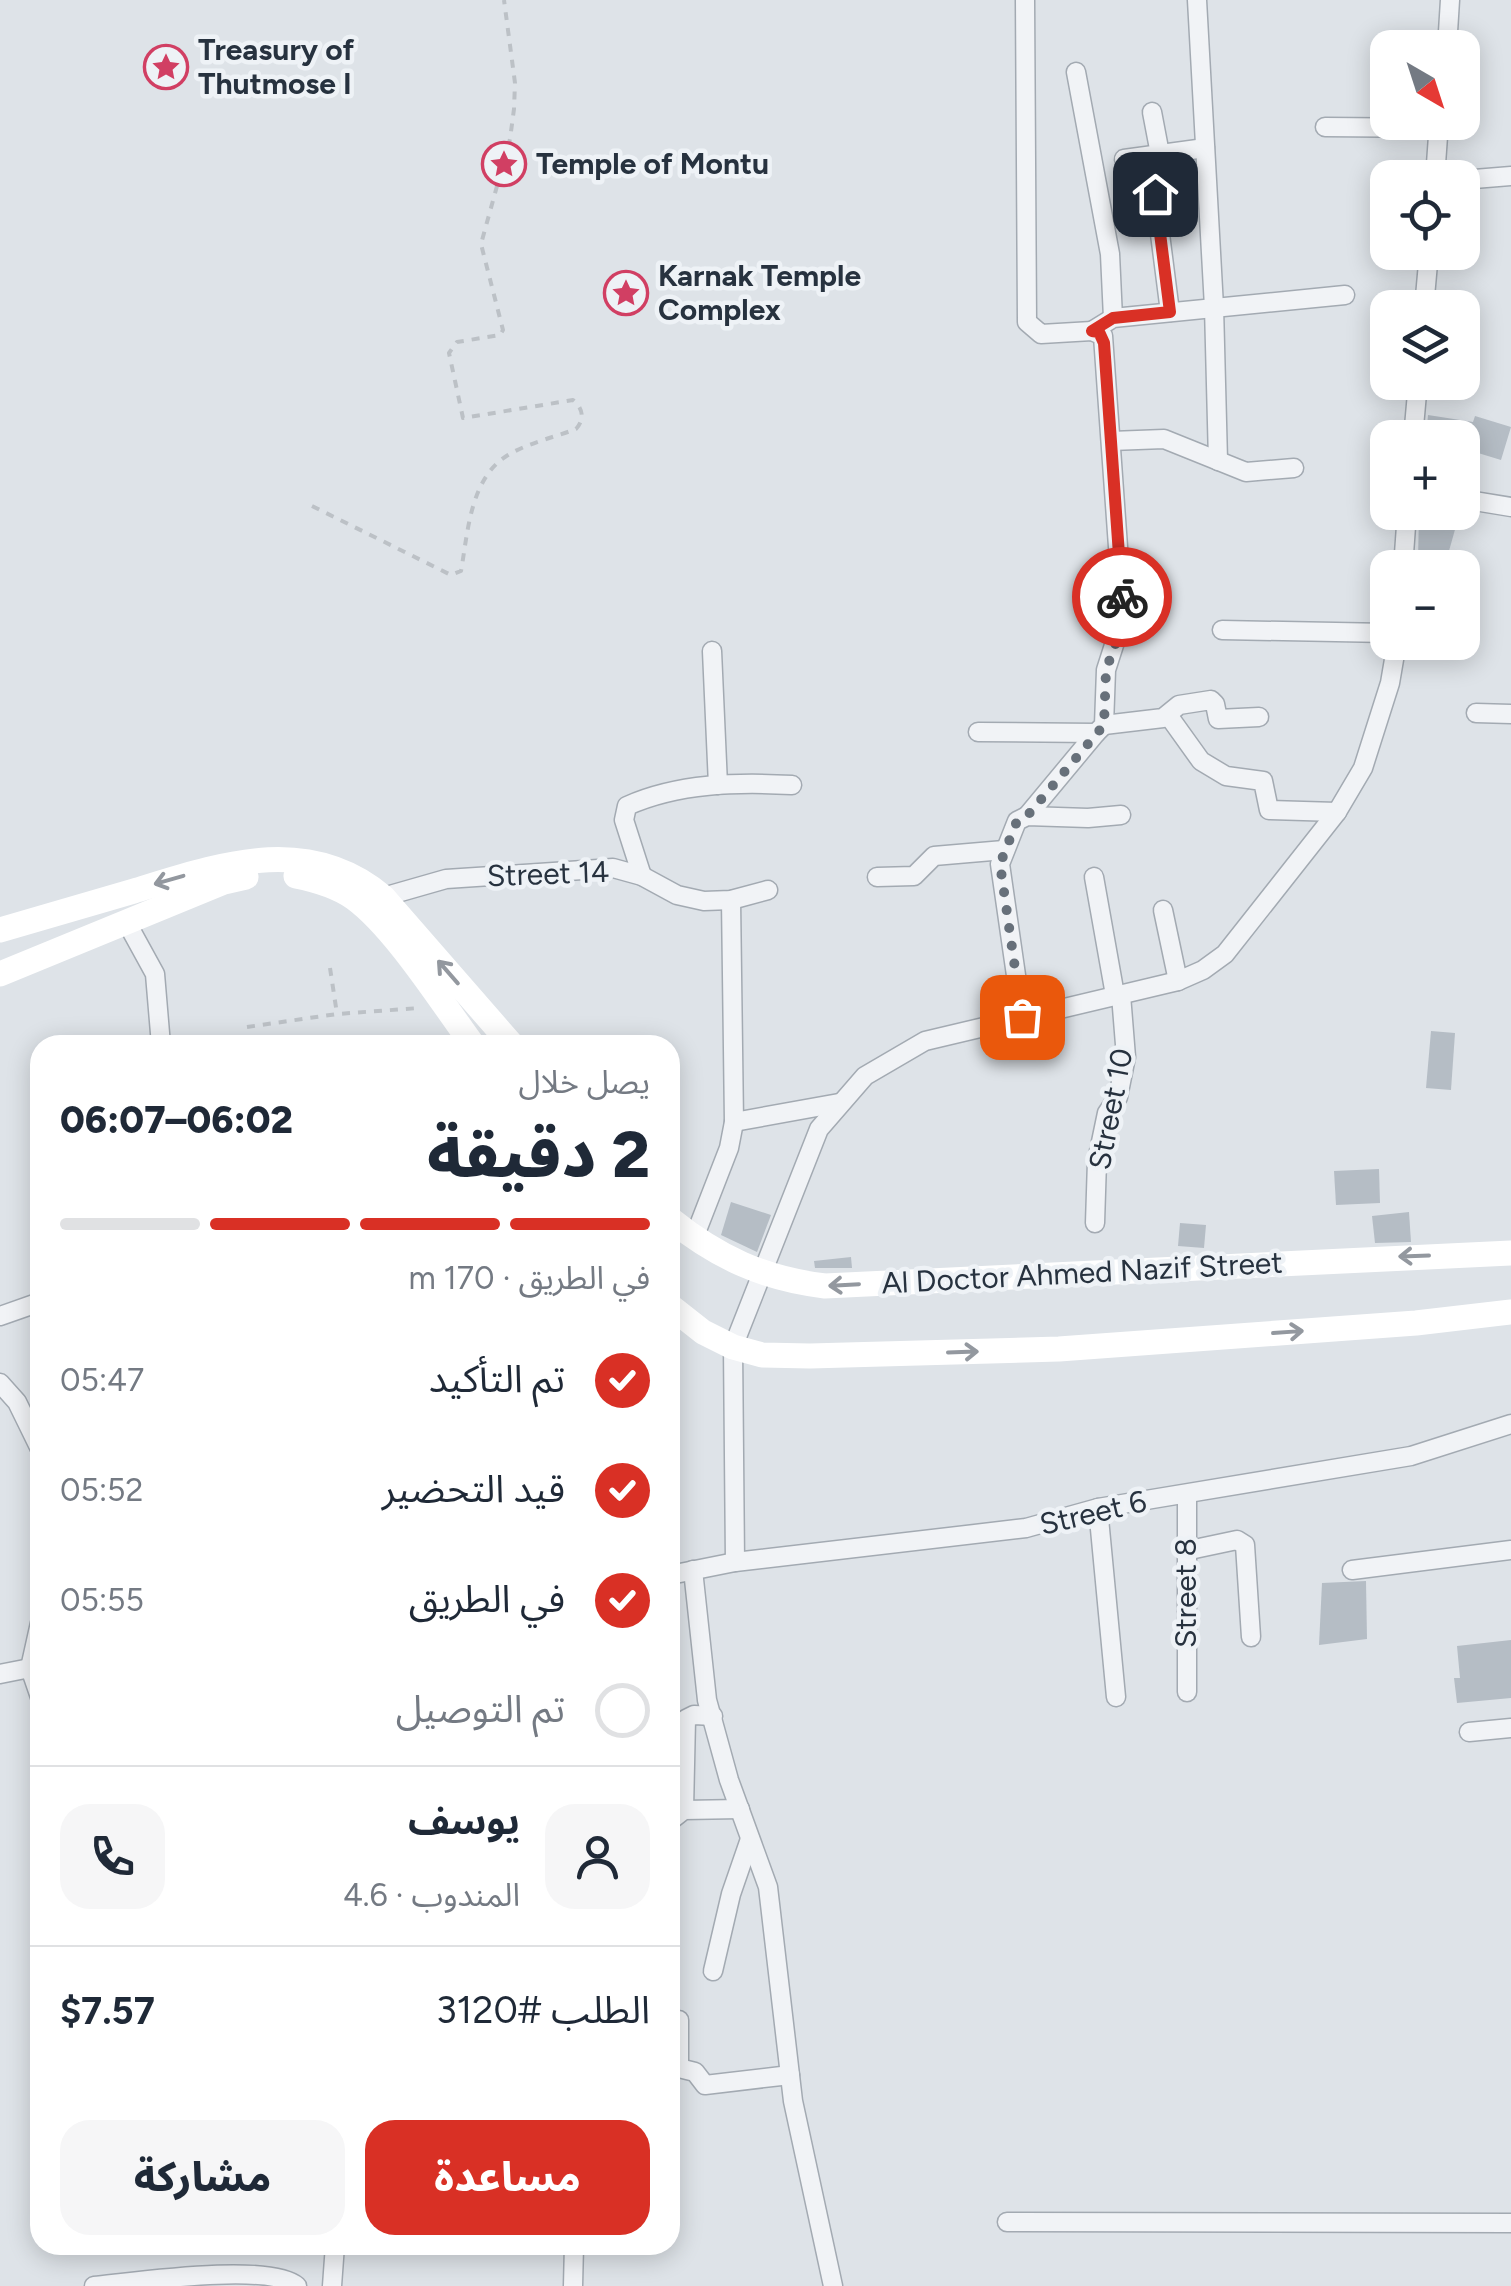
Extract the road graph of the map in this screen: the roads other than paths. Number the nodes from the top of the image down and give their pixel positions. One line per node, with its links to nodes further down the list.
1 (1025, 0): 18 (street)
2 (1197, 0): 9 (street)
3 (1450, 0): 4 (street)
4 (1448, 30)
5 (1076, 72): 17 (street)
6 (1152, 112): 10 (street)
7 (1370, 126): 8 (street)
8 (1325, 127)
9 (1205, 148): 10 (street); 15 (street)
10 (1155, 155): 11 (street); 16 (street)
11 (1124, 159)
12 (1511, 176): 13 (street)
13 (1480, 179)
14 (1346, 295): 15 (street)
15 (1214, 307): 16 (street); 20 (street)
16 (1170, 312): 17 (street)
17 (1113, 318): 18 (street)
18 (1092, 331): 19 (street)
19 (1111, 441): 20 (street); 32 (street)
20 (1218, 461): 21 (street)
21 (1294, 468)
22 (1480, 501): 23 (street)
23 (1511, 507)
24 (1222, 630): 25 (street)
25 (1370, 634)
26 (712, 650): 35 (street)
27 (1393, 660): 36 (street)
28 (1476, 713): 29 (street)
29 (1511, 714)
30 (1168, 715): 31 (street); 32 (street); 36 (street)
31 (1258, 717)
32 (1100, 729): 33 (street); 38 (street)
33 (978, 732)
34 (792, 784): 35 (street)
35 (718, 785): 40 (street)
36 (1338, 812): 50 (street)
37 (1121, 815): 38 (street)
38 (1027, 816): 39 (street)
39 (1004, 850): 41 (street); 52 (street)
40 (642, 876): 44 (street, Street 14); 45 (street, Street 14)
41 (877, 877)
42 (1094, 877): 51 (street, Street 10)
43 (768, 890): 45 (street, Street 14)
44 (383, 898): 48 (main road, one-way to 48); 55 (main road, one-way to 44)
45 (731, 900): 57 (street)
46 (1163, 910): 50 (street)
47 (126, 923): 49 (main road); 53 (street); 54 (main road)
48 (0, 930)
49 (0, 974)
50 (1178, 981): 51 (street)
51 (1118, 995): 52 (street); 58 (street, Street 10)
52 (1022, 1017): 56 (street)
53 (159, 1035)
54 (466, 1035)
55 (503, 1035)
56 (839, 1102): 57 (street); 62 (street)
57 (734, 1122): 60 (street)
58 (1095, 1223)
59 (680, 1226): 60 (main road, Al Doctor Ahmed Nazif Street)
60 (694, 1238): 62 (main road, Al Doctor Ahmed Nazif Street)
61 (1511, 1252): 62 (main road, Al Doctor Ahmed Nazif Street, one-way to 62)
62 (761, 1274): 67 (street)
63 (30, 1306): 66 (street)
64 (1511, 1312): 67 (main road, one-way to 64)
65 (680, 1314): 67 (main road)
66 (0, 1316)
67 (732, 1347): 75 (street)
68 (0, 1383): 70 (street)
69 (1511, 1424): 71 (street, Street 6)
70 (30, 1429)
71 (1186, 1494): 72 (street, Street 6); 74 (street, Street 8)
72 (1098, 1508): 75 (street, Street 6); 83 (street)
73 (1511, 1550): 77 (street)
74 (1185, 1551): 79 (street); 82 (street, Street 8)
75 (736, 1562): 76 (street, Street 6)
76 (693, 1570): 78 (street, Street 6); 84 (street)
77 (1352, 1570)
78 (680, 1573)
79 (1252, 1637)
80 (30, 1668): 81 (street)
81 (0, 1674)
82 (1187, 1692)
83 (1116, 1698)
84 (713, 1716): 87 (street); 88 (street)
85 (1511, 1728): 86 (street)
86 (1469, 1732)
87 (680, 1783)
88 (740, 1809): 89 (street); 90 (street)
89 (680, 1815)
90 (750, 1839): 91 (street); 93 (street)
91 (713, 1970)
92 (680, 2068): 93 (street)
93 (790, 2076): 102 (street)
94 (1007, 2222): 95 (street)
95 (1511, 2223)
96 (334, 2255): 100 (street)
97 (574, 2255): 101 (street)
98 (94, 2286): 99 (street)
99 (297, 2286)
100 (332, 2286)
101 (574, 2286)
102 (833, 2286)

